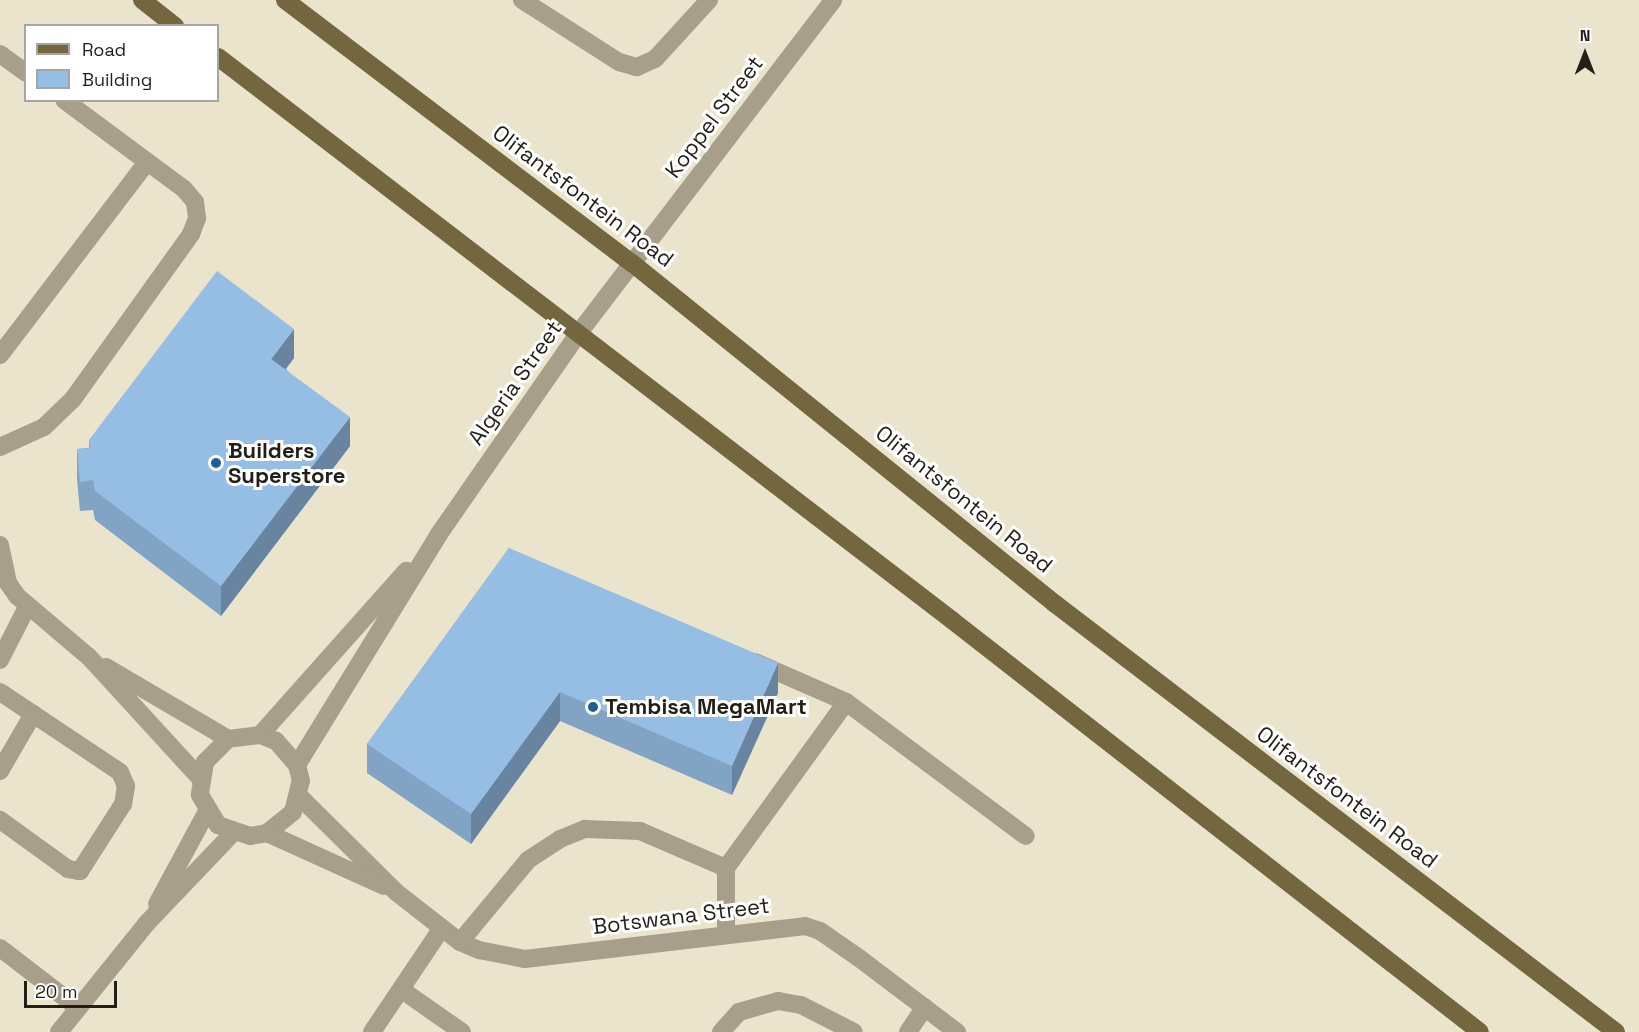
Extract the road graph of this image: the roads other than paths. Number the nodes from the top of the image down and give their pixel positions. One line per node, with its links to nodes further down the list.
1 (142, 0): 6 (main road)
2 (285, 0): 12 (main road, Olifantsfontein Road)
3 (522, 0): 4 (street)
4 (709, 0)
5 (833, 0): 12 (street, Koppel Street)
6 (172, 24)
7 (0, 54): 9 (street)
8 (219, 58): 13 (main road)
9 (24, 72)
10 (67, 102): 11 (street)
11 (147, 162): 14 (street); 15 (street)
12 (632, 263): 13 (street, Algeria Street); 54 (main road, Olifantsfontein Road)
13 (578, 334): 16 (street, Algeria Street); 53 (main road)
14 (0, 355)
15 (0, 447)
16 (439, 534): 25 (street, Algeria Street); 27 (street, Algeria Street)
17 (0, 544): 18 (street)
18 (27, 607): 20 (street); 21 (street)
19 (736, 654): 23 (street)
20 (89, 657): 26 (street); 29 (street)
21 (0, 660)
22 (0, 692): 24 (street)
23 (846, 702): 35 (street); 36 (street)
24 (33, 714): 28 (street); 32 (street)
25 (260, 735): 26 (street); 27 (street)
26 (228, 739): 29 (street)
27 (297, 765): 30 (street)
28 (0, 771)
29 (200, 778): 31 (street)
30 (300, 797): 34 (street); 37 (street, Botswana Street)
31 (207, 811): 33 (street); 38 (street)
32 (0, 820)
33 (233, 833): 34 (street); 38 (street)
34 (267, 833): 37 (street, Botswana Street)
35 (1026, 836)
36 (726, 868): 40 (street); 41 (street)
37 (396, 892): 39 (street, Botswana Street)
38 (146, 924): 44 (street)
39 (442, 928): 41 (street, Botswana Street); 43 (street)
40 (726, 935): 41 (street, Botswana Street); 45 (street, Botswana Street)
41 (460, 942)
42 (0, 948): 44 (street)
43 (402, 990): 47 (street); 48 (street)
44 (77, 1007): 46 (street)
45 (925, 1007): 51 (street); 52 (street, Botswana Street)
46 (59, 1032)
47 (372, 1032)
48 (462, 1032)
49 (721, 1032): 50 (street)
50 (854, 1032)
51 (908, 1032)
52 (957, 1032)
53 (1480, 1032)
54 (1616, 1032)

